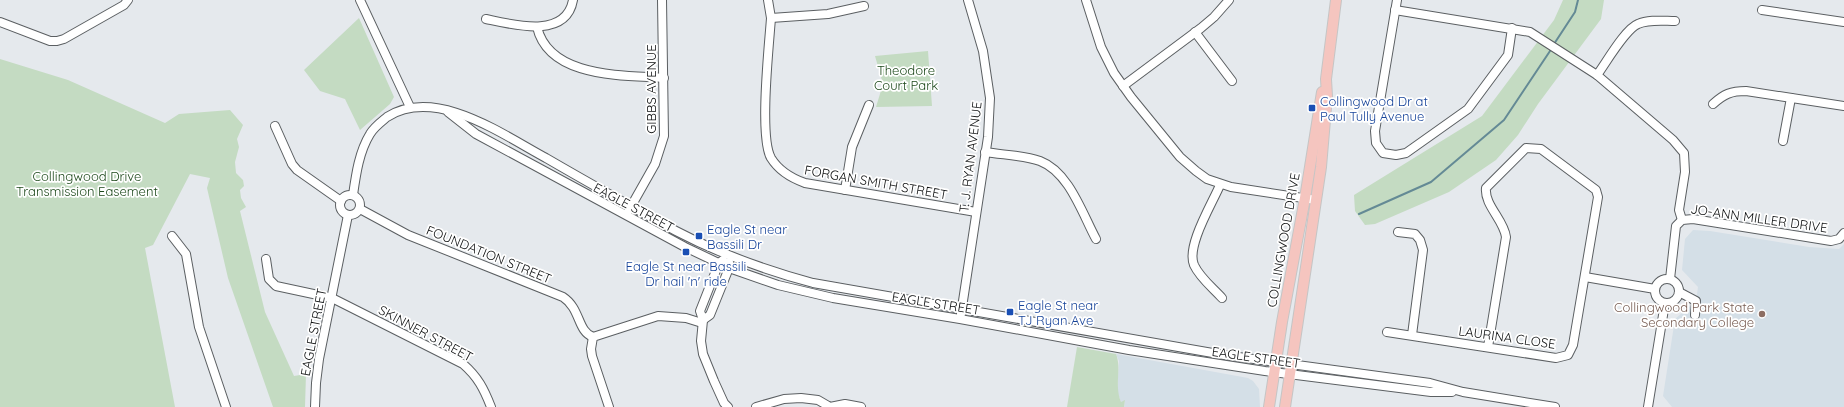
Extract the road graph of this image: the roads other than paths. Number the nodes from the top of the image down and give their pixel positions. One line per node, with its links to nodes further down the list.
1 (128, 0): 16 (street)
2 (360, 0): 31 (street)
3 (573, 0): 19 (street)
4 (662, 0): 23 (street, GIBBS AVENUE)
5 (768, 0): 14 (street, FORGAN SMITH STREET)
6 (968, 0): 35 (street, T. J. RYAN AVENUE)
7 (1086, 0): 26 (street)
8 (1229, 0): 21 (street)
9 (1397, 0): 12 (street)
10 (1336, 2): 24 (main road, COLLINGWOOD DRIVE)
11 (864, 6): 14 (street)
12 (1395, 10): 20 (street); 20 (street)
13 (1762, 10): 18 (street)
14 (771, 18): 37 (street, FORGAN SMITH STREET)
15 (486, 19): 19 (street)
16 (0, 22)
17 (1675, 22): 22 (street)
18 (1844, 22)
19 (537, 27): 23 (street)
20 (1512, 28): 22 (street)
21 (1196, 32): 25 (street); 26 (street)
22 (1597, 75): 47 (street)
23 (664, 78): 42 (street, GIBBS AVENUE)
24 (1326, 79): 39 (main road, COLLINGWOOD DRIVE); 40 (main road, COLLINGWOOD DRIVE)
25 (1232, 81)
26 (1123, 86): 36 (street)
27 (1791, 98): 28 (street); 30 (street); 34 (street)
28 (1713, 104)
29 (869, 105): 37 (street)
30 (1844, 106)
31 (410, 107): 32 (street, EAGLE STREET); 38 (street, EAGLE STREET)
32 (448, 111): 42 (street, EAGLE STREET); 46 (street, EAGLE STREET)
33 (275, 126): 41 (street)
34 (1783, 141)
35 (986, 152): 44 (street, T. J. RYAN AVENUE); 51 (street)
36 (1220, 184): 39 (street); 61 (street)
37 (845, 190): 44 (street, FORGAN SMITH STREET)
38 (353, 195): 41 (street); 43 (street)
39 (1305, 198): 40 (street); 71 (main road, COLLINGWOOD DRIVE)
40 (1316, 200): 72 (main road, COLLINGWOOD DRIVE)
41 (340, 201): 45 (street)
42 (631, 206): 46 (street, GIBBS AVENUE); 52 (street, EAGLE STREET)
43 (360, 209): 45 (street); 69 (street, FOUNDATION STREET)
44 (976, 212): 63 (street, T. J. RYAN AVENUE)
45 (348, 215): 60 (street, EAGLE STREET)
46 (626, 216): 54 (street, EAGLE STREET)
47 (1682, 220): 49 (street, JO-ANN MILLER DRIVE); 57 (street, JO-ANN MILLER DRIVE)
48 (1398, 232): 68 (street)
49 (1844, 233)
50 (172, 236): 73 (street)
51 (1096, 239)
52 (728, 255): 54 (street); 55 (street); 63 (street, EAGLE STREET)
53 (266, 258): 60 (street, SKINNER STREET)
54 (719, 263): 55 (street, EAGLE STREET); 66 (street)
55 (729, 268): 65 (street, EAGLE STREET); 66 (street)
56 (1585, 277): 58 (street); 70 (street, LAURINA CLOSE); 70 (street)
57 (1670, 279): 58 (street); 59 (street)
58 (1655, 289): 62 (street)
59 (1679, 292): 62 (street); 64 (street)
60 (332, 298): 74 (street, EAGLE STREET); 75 (street, SKINNER STREET)
61 (1222, 298)
62 (1665, 303): 84 (street)
63 (962, 309): 65 (street, T. J. RYAN AVENUE); 71 (street, EAGLE STREET)
64 (1695, 315)
65 (960, 319): 71 (street, EAGLE STREET)
66 (702, 322): 69 (street); 77 (street)
67 (1388, 332): 68 (street, LAURINA CLOSE)
68 (1412, 335): 70 (street, LAURINA CLOSE)
69 (593, 337): 76 (street)
70 (1488, 347)
71 (1275, 368): 72 (street, EAGLE STREET); 81 (main road, COLLINGWOOD DRIVE)
72 (1291, 369): 82 (main road, COLLINGWOOD DRIVE); 83 (street, EAGLE STREET)
73 (226, 407)
74 (316, 407)
75 (491, 407)
76 (609, 407)
77 (728, 407)
78 (756, 407): 79 (street)
79 (830, 407): 80 (street)
80 (861, 407)
81 (1269, 407)
82 (1285, 407)
83 (1555, 407)
84 (1648, 407)

